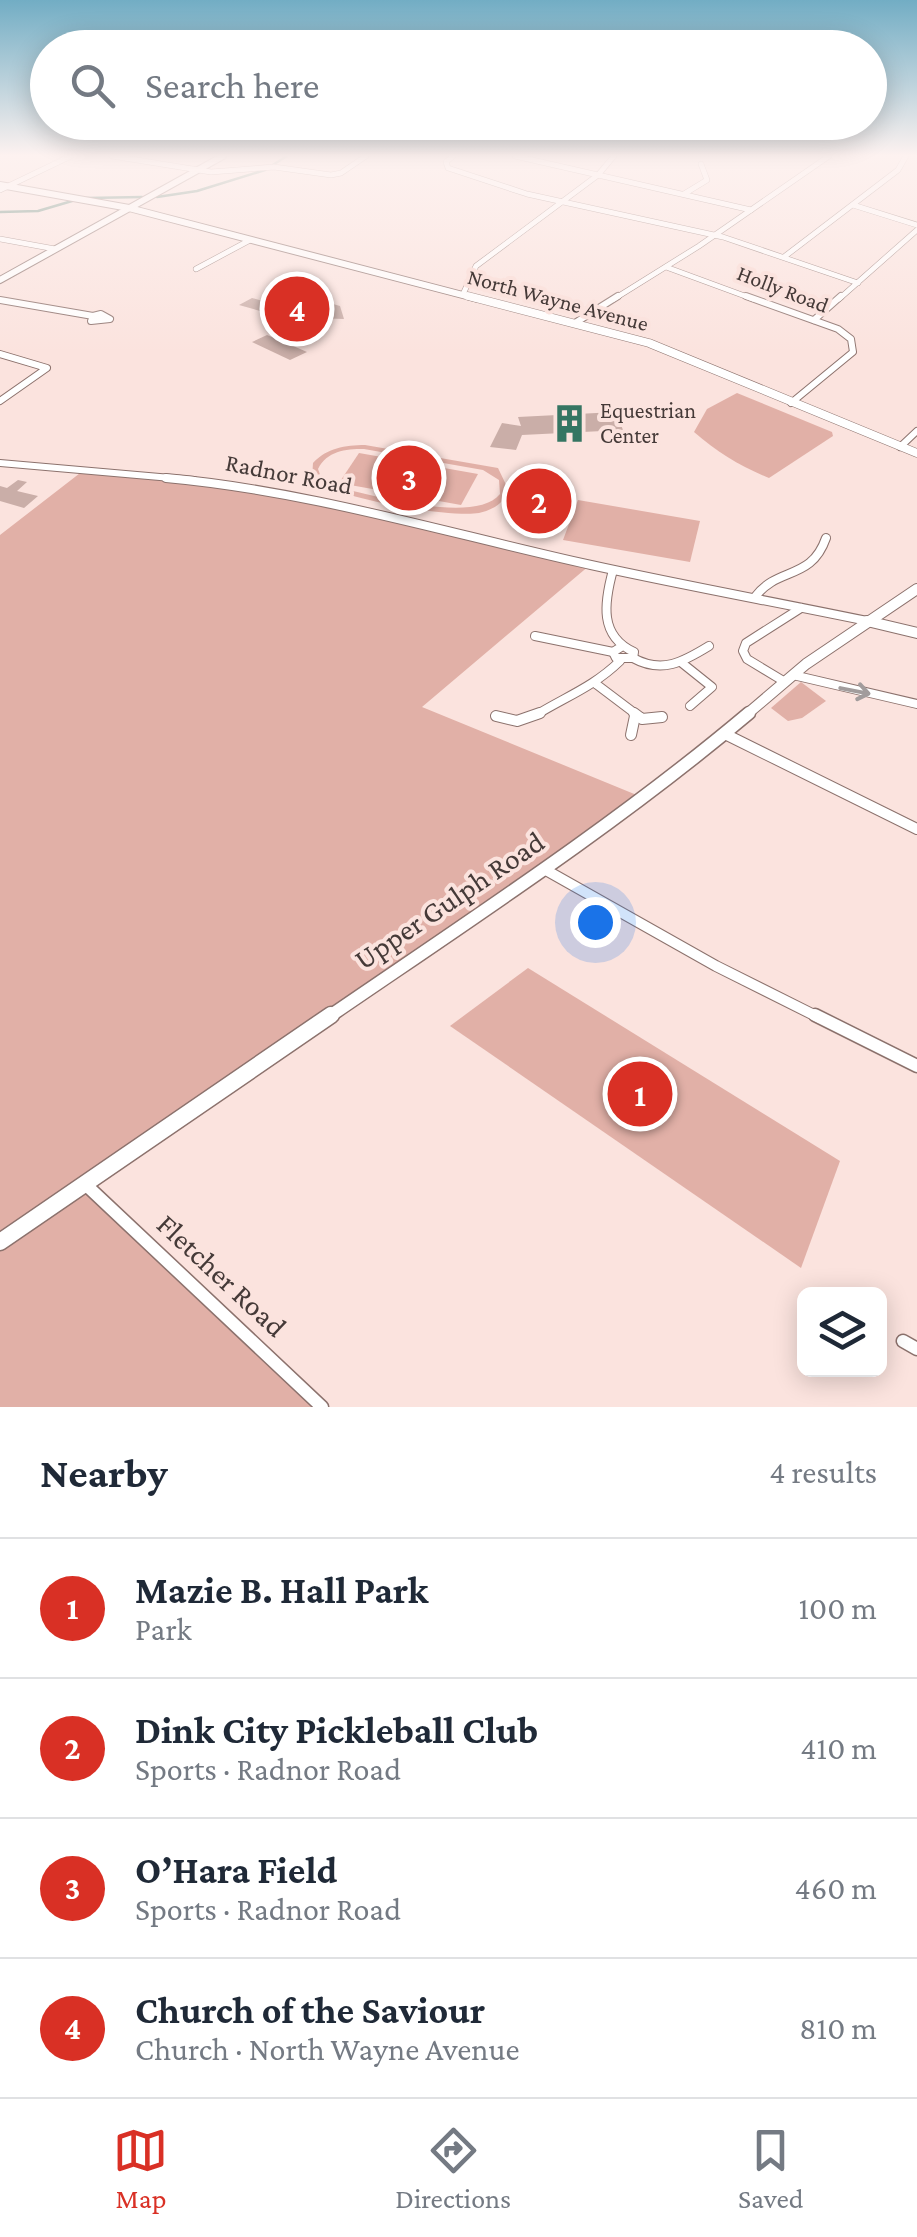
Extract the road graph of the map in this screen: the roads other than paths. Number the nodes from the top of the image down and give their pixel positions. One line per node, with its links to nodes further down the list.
1 (105, 222): 11 (street)
2 (181, 222): 10 (street, North Wayne Avenue)
3 (536, 222): 17 (street)
4 (654, 222): 8 (street)
5 (735, 222): 8 (street)
6 (830, 222): 12 (street)
7 (917, 228): 16 (street)
8 (716, 235): 12 (street); 13 (street)
9 (0, 239): 11 (street)
10 (250, 240): 14 (street); 17 (street, North Wayne Avenue)
11 (55, 250): 15 (street)
12 (784, 256): 16 (street)
13 (666, 267): 20 (street, Holly Road); 21 (street)
14 (196, 269)
15 (0, 280)
16 (858, 282): 20 (street)
17 (464, 292): 21 (street, North Wayne Avenue)
18 (0, 300): 19 (street)
19 (93, 316)
20 (814, 320): 24 (street, Holly Road)
21 (575, 323): 24 (street, North Wayne Avenue)
22 (0, 354): 23 (street)
23 (0, 401)
24 (791, 402): 26 (street, North Wayne Avenue)
25 (917, 431): 26 (street)
26 (900, 447): 27 (street, North Wayne Avenue)
27 (917, 454)
28 (0, 463): 30 (street, Radnor Road)
29 (826, 538): 32 (street)
30 (613, 570): 32 (street, Radnor Road); 39 (street)
31 (917, 589): 33 (street, Upper Gulph Road)
32 (755, 597): 34 (street, Radnor Road)
33 (894, 604): 35 (street, Upper Gulph Road); 36 (street)
34 (802, 607): 35 (street, Radnor Road); 41 (street)
35 (867, 621): 36 (street, Radnor Road); 41 (street, Upper Gulph Road)
36 (917, 632)
37 (535, 636): 39 (street)
38 (709, 646): 40 (street)
39 (618, 653): 40 (street); 42 (street)
40 (682, 663): 44 (street)
41 (789, 678): 43 (street, one-way to 43); 48 (street, Upper Gulph Road)
42 (596, 684): 45 (street); 46 (street)
43 (917, 704)
44 (690, 706)
45 (496, 716)
46 (635, 716): 47 (street); 49 (street)
47 (662, 718)
48 (725, 734): 50 (street); 51 (street, Upper Gulph Road)
49 (632, 736)
50 (917, 828)
51 (544, 869): 52 (street); 53 (street, Upper Gulph Road)
52 (917, 1066)
53 (84, 1183): 54 (street, Upper Gulph Road); 55 (street, Fletcher Road)
54 (0, 1242)
55 (322, 1407)

